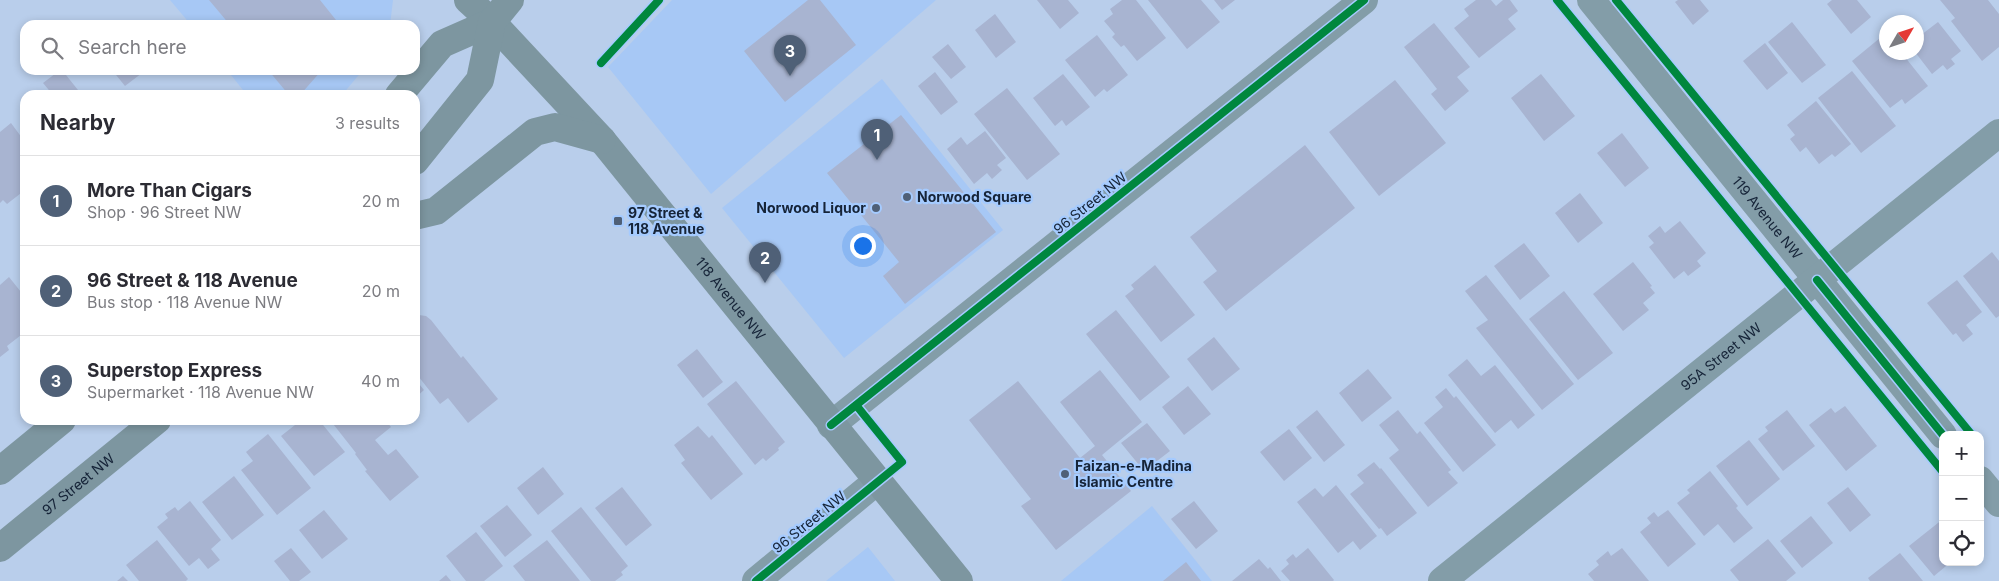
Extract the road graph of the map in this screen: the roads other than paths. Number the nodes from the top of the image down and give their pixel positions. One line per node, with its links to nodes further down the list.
1 (468, 0): 5 (main road, 118 Avenue NW)
2 (510, 0): 5 (main road)
3 (1364, 0): 14 (street, 96 Street NW)
4 (1591, 0): 13 (street, 119 Avenue NW)
5 (488, 11): 6 (main road); 10 (main road, 118 Avenue NW); 11 (main road)
6 (420, 70)
7 (416, 75): 8 (main road)
8 (403, 90)
9 (1999, 133): 13 (street, 95A Street NW)
10 (602, 140): 12 (main road); 14 (main road, 118 Avenue NW)
11 (420, 155)
12 (420, 215)
13 (1817, 280): 17 (street, 119 Avenue NW); 25 (street, 95A Street NW)
14 (831, 424): 19 (main road, 118 Avenue NW)
15 (56, 425): 18 (main road)
16 (151, 425): 22 (main road, 97 Street NW)
17 (1940, 431)
18 (0, 471)
19 (877, 482): 23 (street, 96 Street NW); 24 (main road, 118 Avenue NW)
20 (1984, 485): 21 (street)
21 (1999, 503)
22 (0, 548)
23 (756, 581)
24 (959, 581)
25 (1442, 581)

